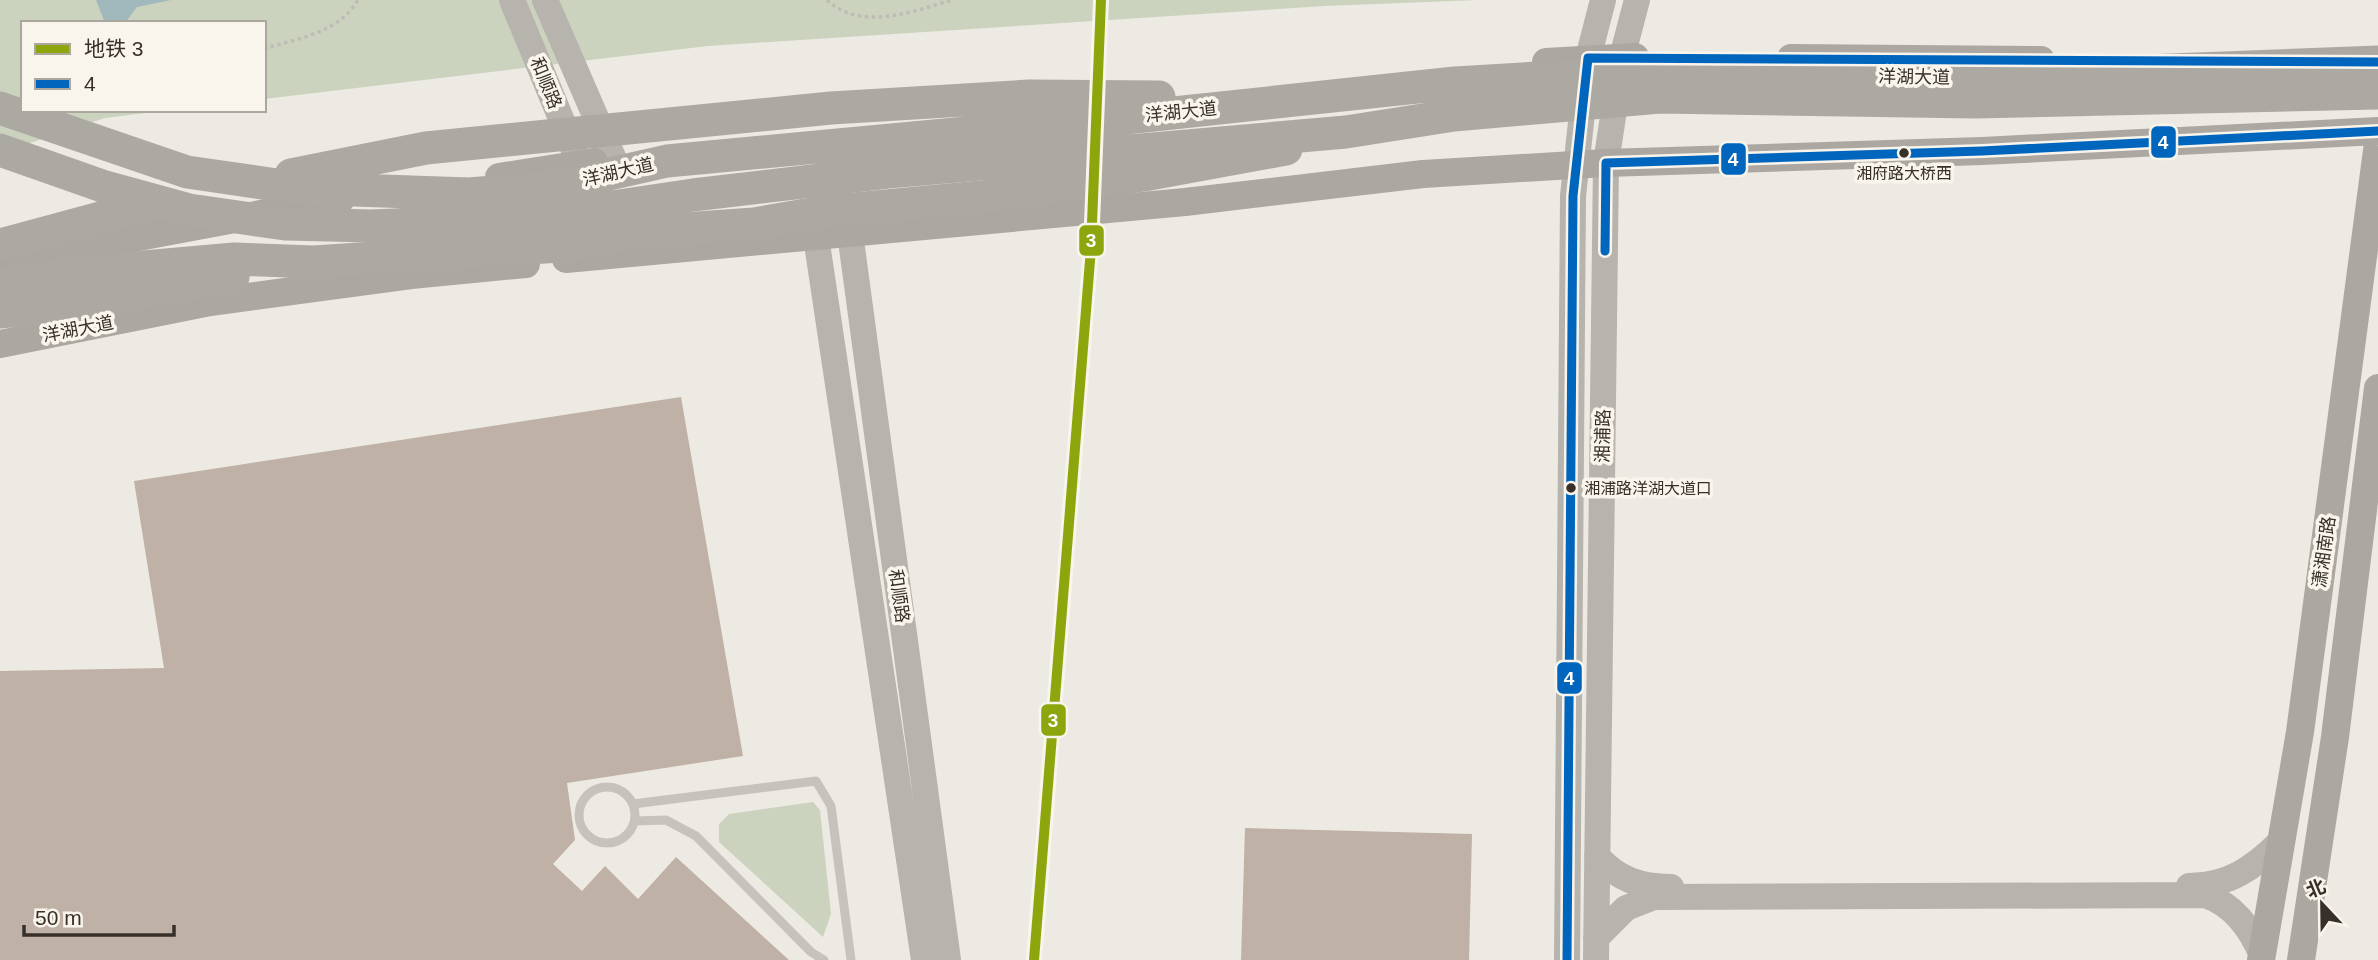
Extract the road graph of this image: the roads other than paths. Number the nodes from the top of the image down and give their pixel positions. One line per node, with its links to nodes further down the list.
1 (512, 0): 17 (main road, 和顺路)
2 (545, 0): 14 (main road, 和顺路)
3 (1603, 0): 6 (main road, 湘浦路)
4 (1637, 0): 5 (main road, 湘浦路)
5 (1622, 57): 6 (main road); 7 (main road); 15 (main road, 湘浦路)
6 (1588, 58): 14 (main road); 16 (main road, 湘浦路)
7 (2378, 72): 8 (highway, 洋湖大道, bridge); 11 (highway, 洋湖大道, bridge)
8 (1361, 92): 9 (highway, 洋湖大道, bridge); 20 (highway, bridge)
9 (0, 108)
10 (2378, 131): 15 (main road, 洋湖大道)
11 (1346, 132): 13 (highway, 洋湖大道, bridge); 21 (highway, bridge)
12 (2378, 143): 29 (main road, 潇湘南路)
13 (0, 150)
14 (613, 157): 17 (main road)
15 (1606, 163): 16 (main road, 洋湖大道); 30 (main road, 湘浦路)
16 (1575, 165): 18 (main road, 洋湖大道); 37 (main road, 湘浦路)
17 (580, 166): 22 (main road)
18 (850, 233): 19 (main road, 洋湖大道); 36 (main road, 和顺路)
19 (816, 237): 25 (main road, 洋湖大道); 35 (main road, 和顺路)
20 (0, 245)
21 (313, 262): 23 (highway); 24 (highway)
22 (0, 263)
23 (0, 286)
24 (0, 312)
25 (0, 344)
26 (2378, 388): 38 (main road, 潇湘南路)
27 (633, 804): 28 (lane); 28 (lane); 34 (lane)
28 (635, 821): 33 (lane)
29 (2281, 841): 30 (main road); 32 (main road, 潇湘南路)
30 (1597, 856): 31 (main road, 湘浦路)
31 (1596, 949): 32 (main road)
32 (2262, 958)
33 (824, 960)
34 (851, 960)
35 (924, 960)
36 (948, 960)
37 (1567, 960)
38 (2301, 960)

